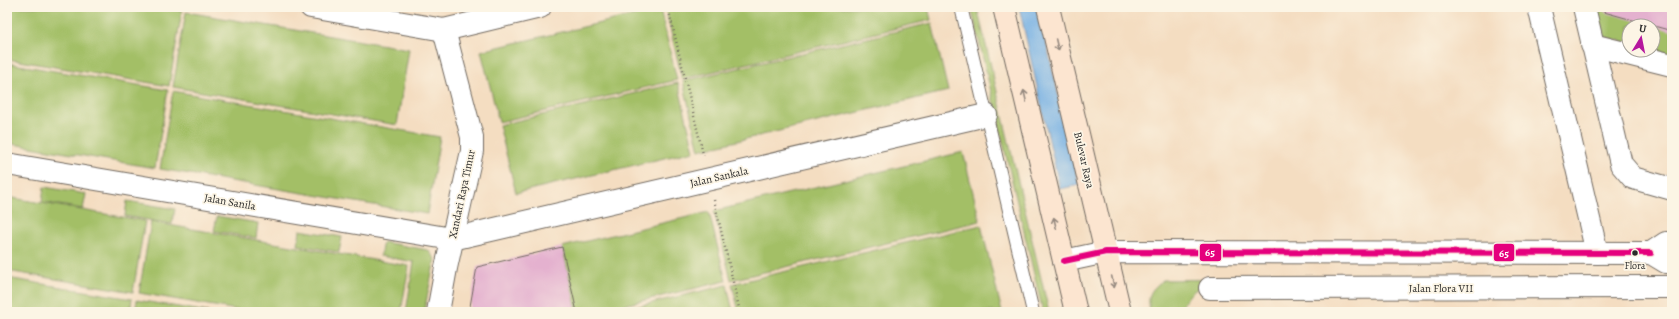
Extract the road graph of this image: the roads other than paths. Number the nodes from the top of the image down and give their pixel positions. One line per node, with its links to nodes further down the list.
1 (311, 7): 8 (street)
2 (540, 7): 8 (street)
3 (961, 7): 11 (lane)
4 (1004, 7): 19 (street, one-way to 4)
5 (1048, 7): 16 (street, Bulevar Raya, one-way to 16)
6 (1539, 7): 17 (street)
7 (1584, 7): 9 (street)
8 (444, 30): 14 (street, Xandari Raya Timur)
9 (1592, 45): 10 (street); 13 (street)
10 (1672, 65)
11 (986, 116): 14 (street, Jalan Sankala); 24 (lane)
12 (7, 164): 14 (street, Jalan Sanila)
13 (1672, 189)
14 (452, 239): 23 (street, Xandari Raya Timur)
15 (1672, 243): 18 (street)
16 (1106, 252): 17 (street); 19 (street); 26 (street, Bulevar Raya, one-way to 26)
17 (1596, 253): 18 (street)
18 (1651, 253): 20 (street)
19 (1064, 261): 25 (street)
20 (1672, 262)
21 (1672, 287): 22 (street, Jalan Flora VII)
22 (1210, 288)
23 (438, 312)
24 (1033, 312)
25 (1076, 312)
26 (1120, 312)

